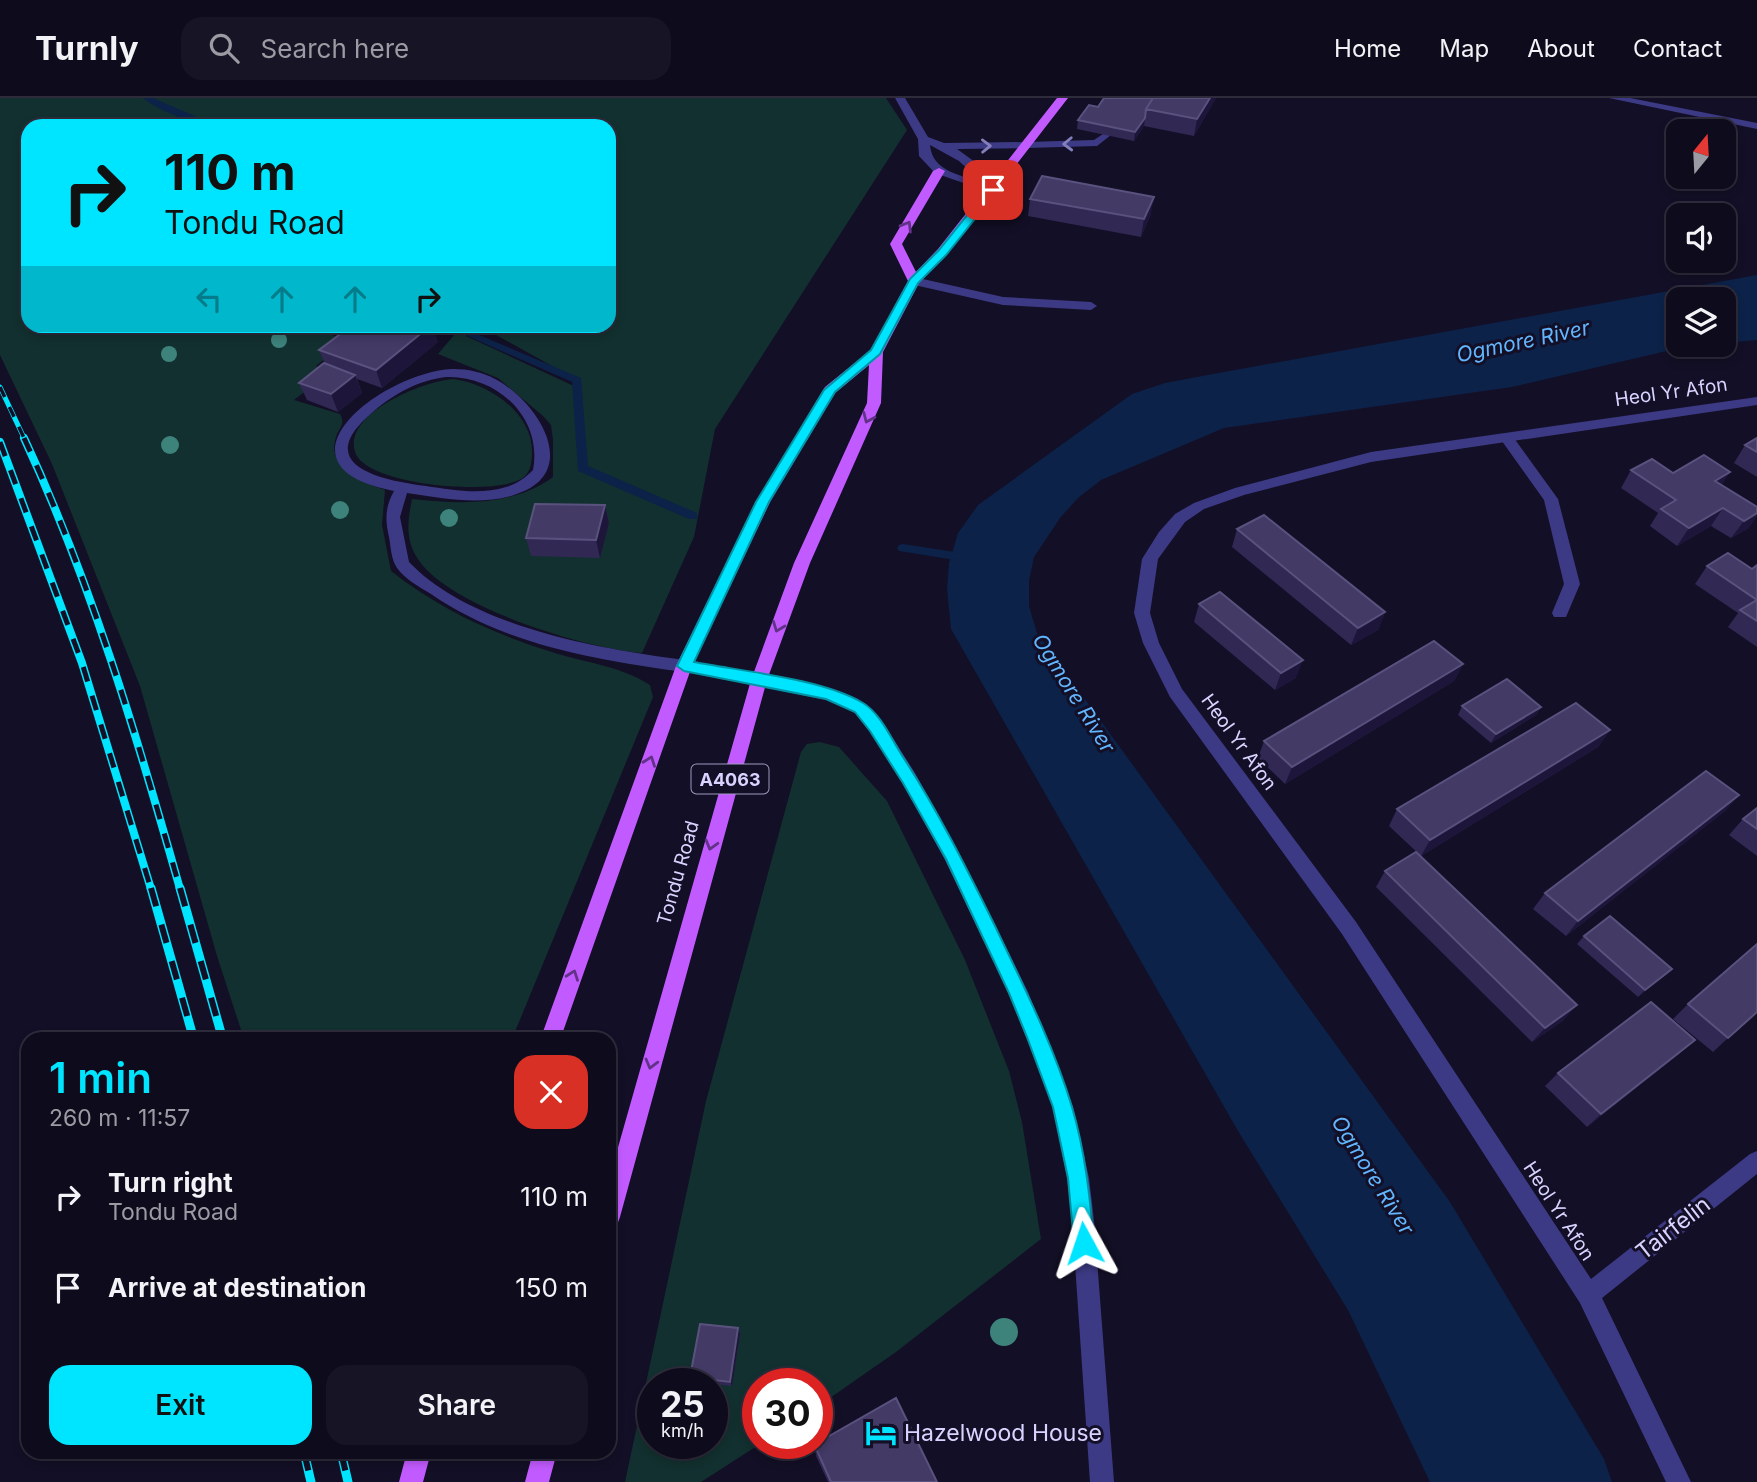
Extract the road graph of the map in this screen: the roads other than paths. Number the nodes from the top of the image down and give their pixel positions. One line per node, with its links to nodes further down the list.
1 (900, 98): 6 (street)
2 (1063, 98): 7 (main road, A4063)
3 (1614, 98): 4 (street)
4 (1757, 126)
5 (1106, 135): 7 (street, one-way to 7)
6 (924, 139): 8 (street); 9 (street)
7 (1027, 145): 8 (street, one-way to 7); 10 (main road, A4063)
8 (944, 146): 10 (street)
9 (939, 172): 10 (street); 11 (main road, one-way to 9)
10 (993, 190): 11 (main road, Tondu Road / A4063)
11 (914, 281): 12 (street); 13 (main road, Tondu Road / A4063)
12 (1091, 306)
13 (876, 352): 18 (main road, Tondu Road / A4063); 19 (main road, Tondu Road / A4063, one-way to 19)
14 (1757, 401): 15 (street, Heol Yr Afon)
15 (1507, 438): 17 (street); 23 (street, Heol Yr Afon)
16 (403, 488): 16 (street); 18 (street)
17 (1560, 613)
18 (684, 666): 19 (street); 20 (main road, Tondu Road / A4063, one-way to 18)
19 (759, 680): 22 (main road, Tondu Road / A4063, one-way to 22); 28 (street)
20 (553, 1032)
21 (1757, 1161): 23 (street, Tairfelin)
22 (616, 1192)
23 (1588, 1295): 29 (street, Heol Yr Afon)
24 (417, 1459): 26 (main road)
25 (543, 1459): 27 (main road)
26 (411, 1482)
27 (537, 1482)
28 (1102, 1482)
29 (1679, 1482)

